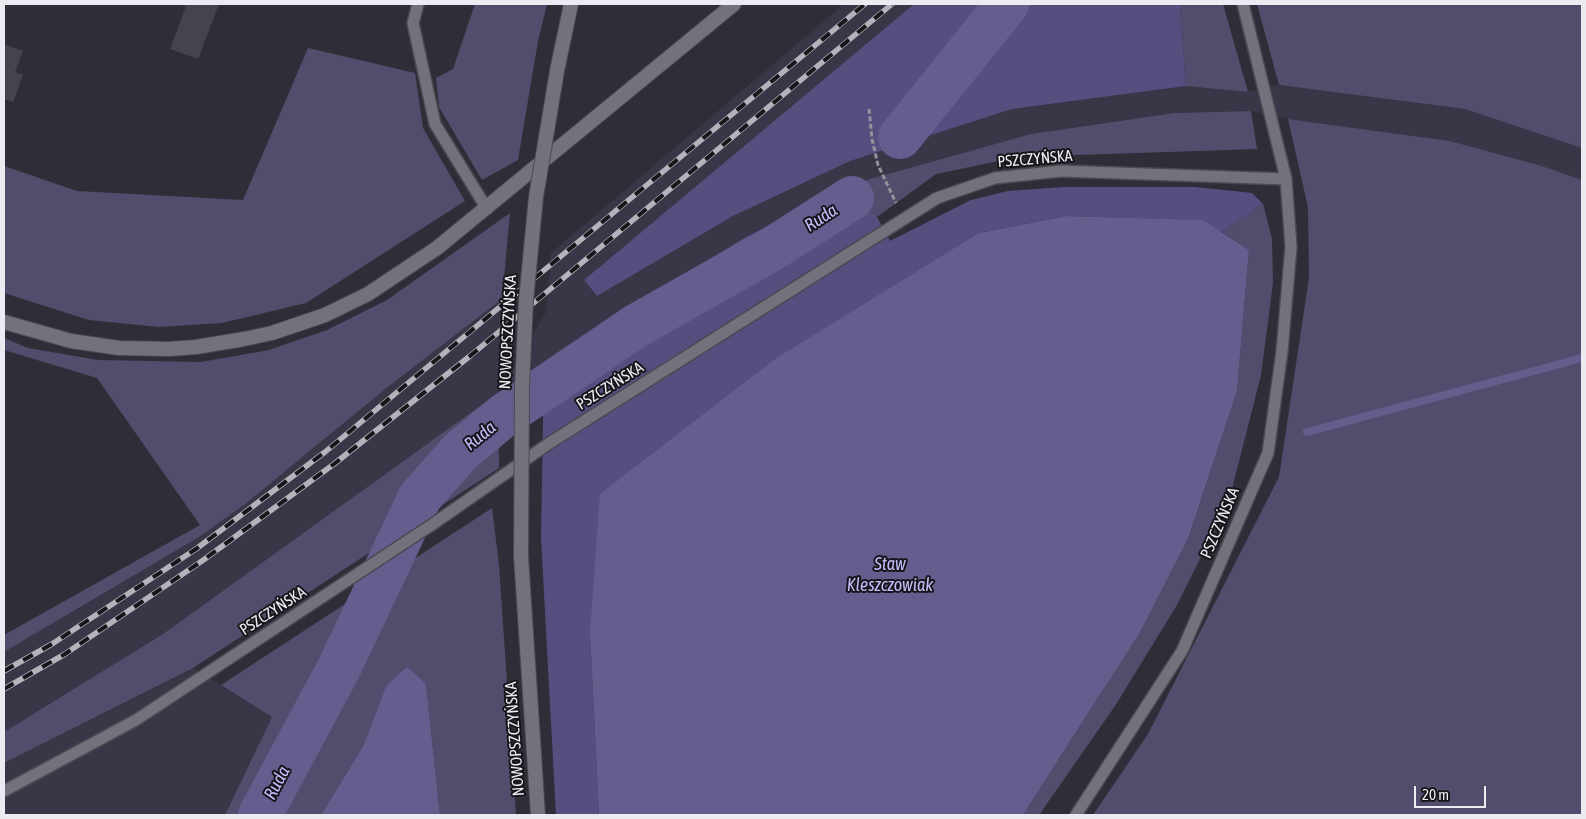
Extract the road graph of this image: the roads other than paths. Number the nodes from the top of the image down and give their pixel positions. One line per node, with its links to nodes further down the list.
1 (418, 4): 6 (lane)
2 (571, 4): 9 (street, NOWOPSZCZYŃSKA, bridge)
3 (734, 4): 6 (street)
4 (1244, 4): 5 (lane, PSZCZYŃSKA)
5 (1286, 179): 8 (lane, PSZCZYŃSKA); 10 (lane, PSZCZYŃSKA)
6 (487, 209): 7 (street)
7 (4, 322)
8 (4, 791)
9 (538, 815)
10 (1076, 815)

